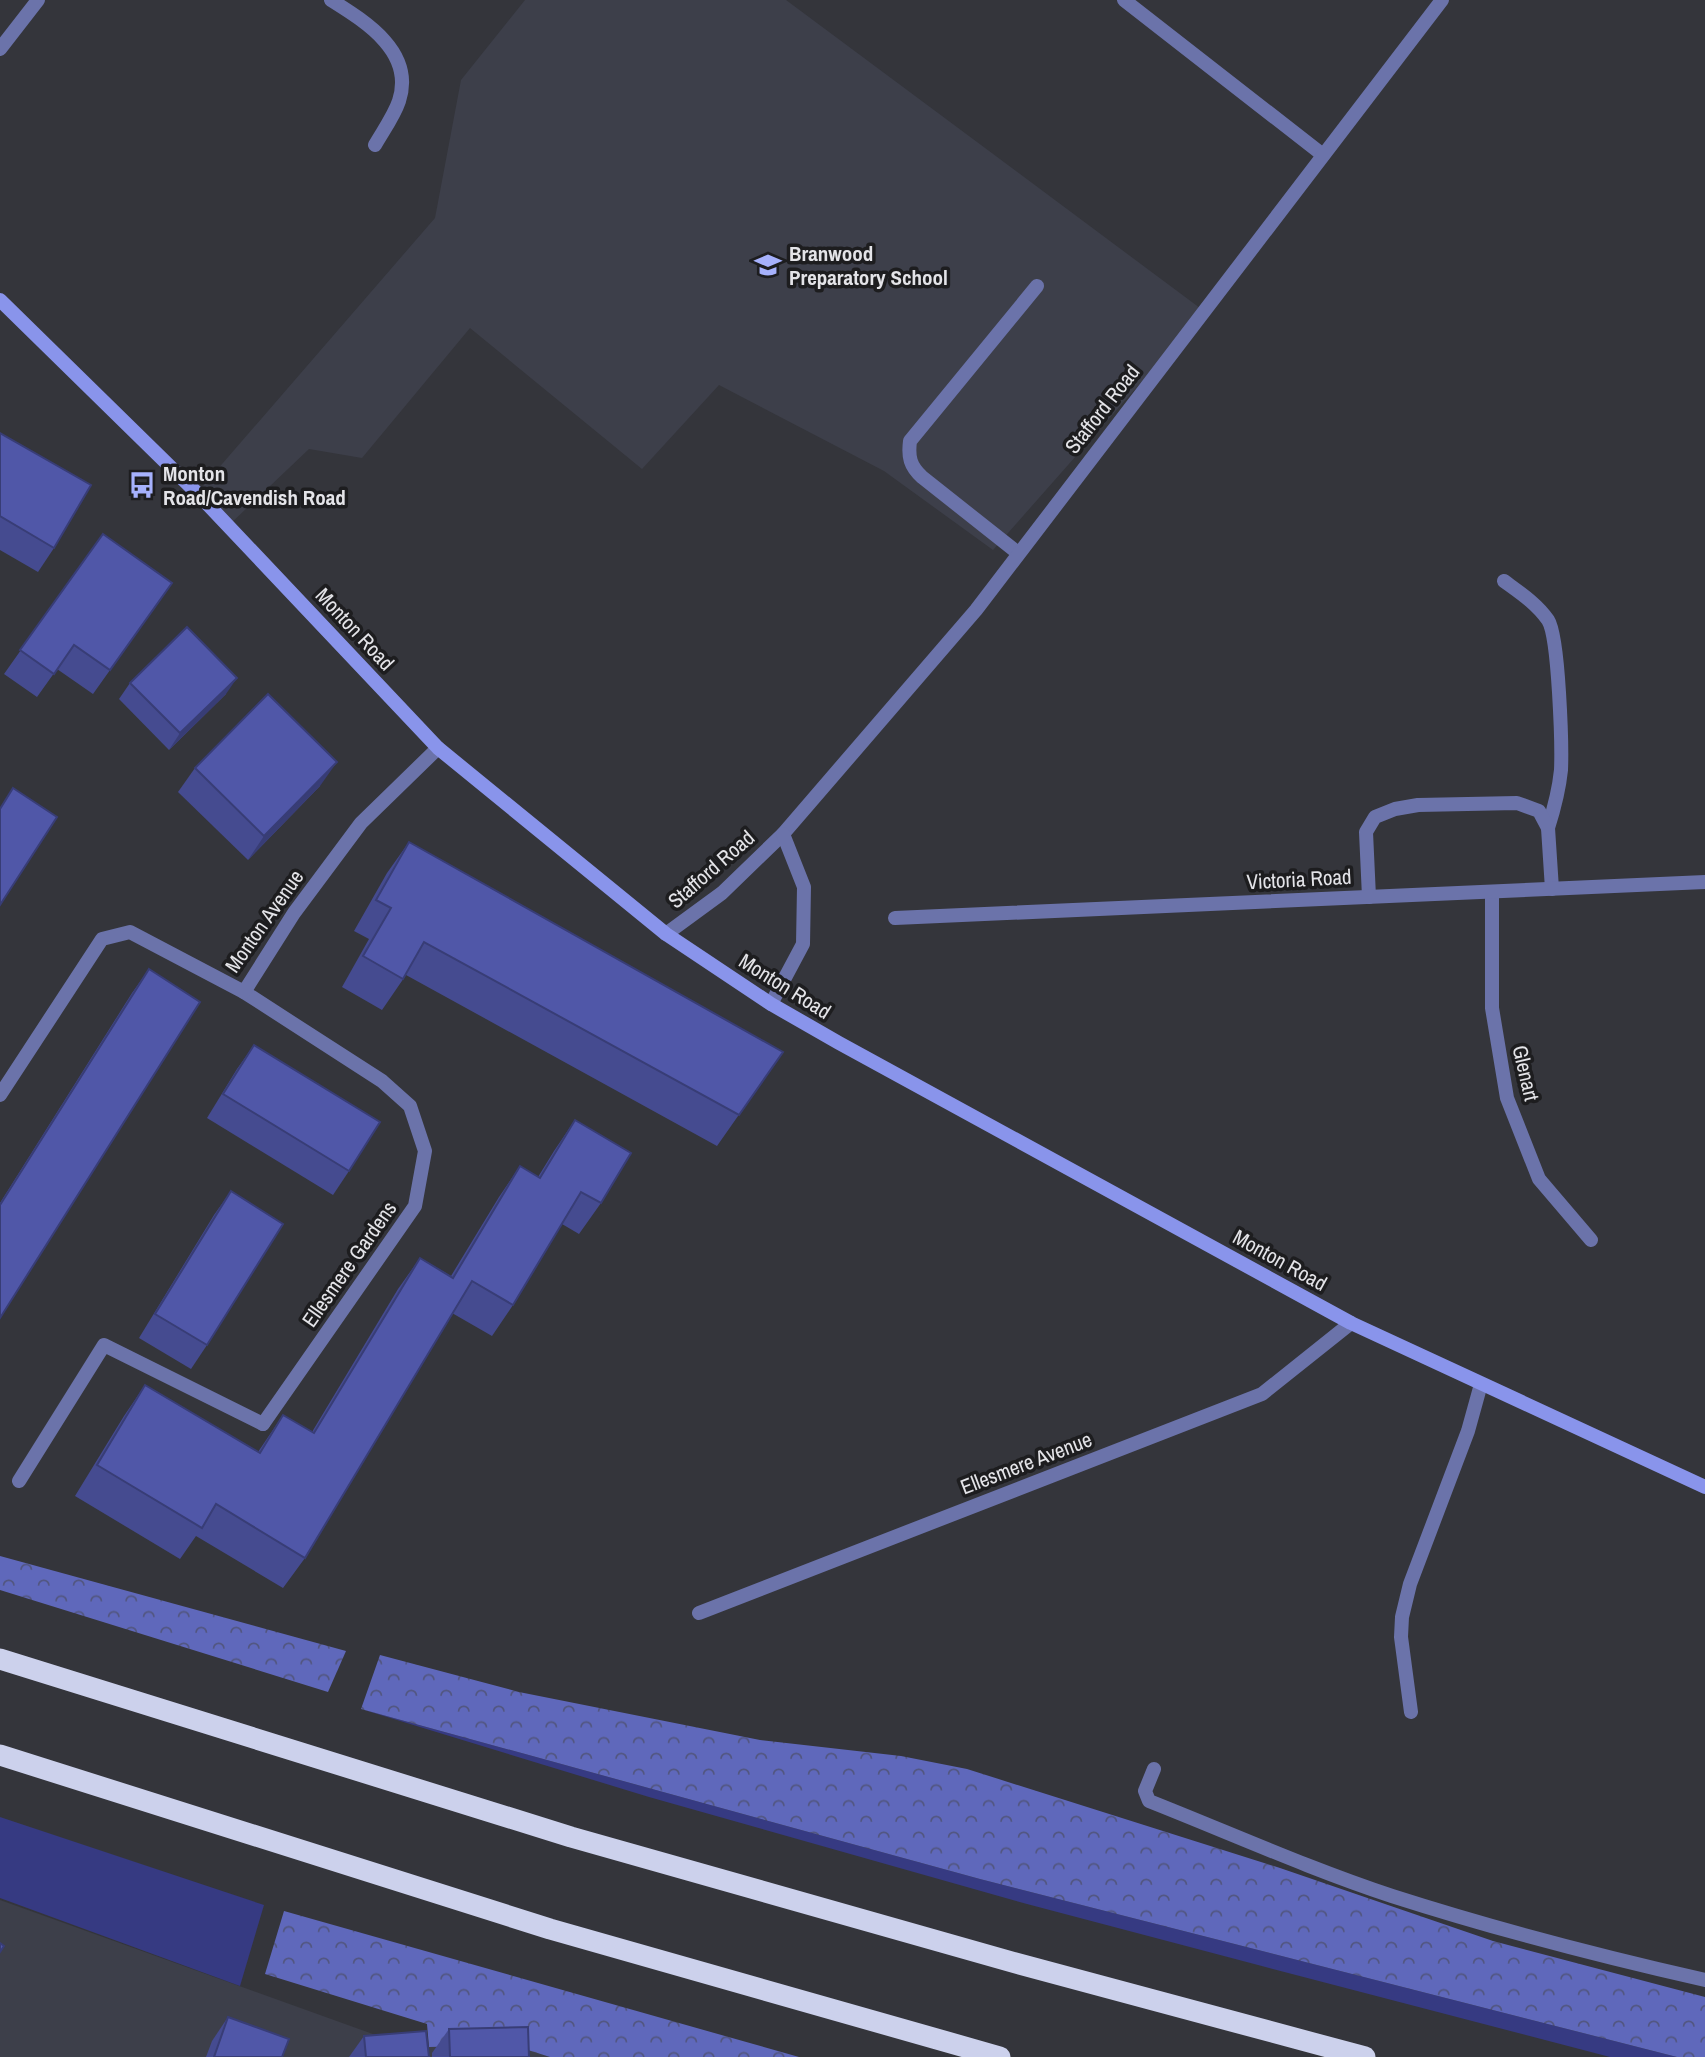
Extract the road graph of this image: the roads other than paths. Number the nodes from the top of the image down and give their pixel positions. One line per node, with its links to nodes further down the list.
1 (38, 0): 5 (street)
2 (331, 0): 6 (street)
3 (1124, 0): 7 (street)
4 (1442, 0): 7 (street, Stafford Road)
5 (0, 49)
6 (375, 145)
7 (1323, 155): 10 (street, Stafford Road)
8 (1037, 286): 10 (street)
9 (0, 300): 12 (main road, Monton Road)
10 (1018, 553): 14 (street, Stafford Road)
11 (1504, 581): 13 (street)
12 (438, 748): 20 (main road, Monton Road); 21 (street, Monton Avenue)
13 (1548, 828): 16 (street); 18 (street)
14 (783, 834): 20 (street, Stafford Road); 22 (street, Stafford Road)
15 (1705, 883): 16 (street, Victoria Road)
16 (1552, 889): 17 (street, Victoria Road)
17 (1492, 892): 18 (street, Victoria Road); 24 (street, Glenart)
18 (1370, 897): 19 (street, Victoria Road)
19 (895, 918)
20 (666, 934): 22 (main road, Monton Road)
21 (244, 992): 23 (street, Monton Avenue); 27 (street, Ellesmere Gardens)
22 (771, 1004): 25 (main road, Monton Road)
23 (0, 1095)
24 (1591, 1240)
25 (1351, 1323): 26 (main road, Monton Road); 29 (street, Ellesmere Avenue)
26 (1481, 1384): 28 (main road, Monton Road); 31 (street)
27 (19, 1481)
28 (1705, 1487)
29 (699, 1613)
30 (0, 1659): 36 (highway)
31 (1411, 1712)
32 (0, 1755): 35 (highway)
33 (1154, 1769): 34 (street)
34 (1705, 1980)
35 (1000, 2057)
36 (1365, 2057)

